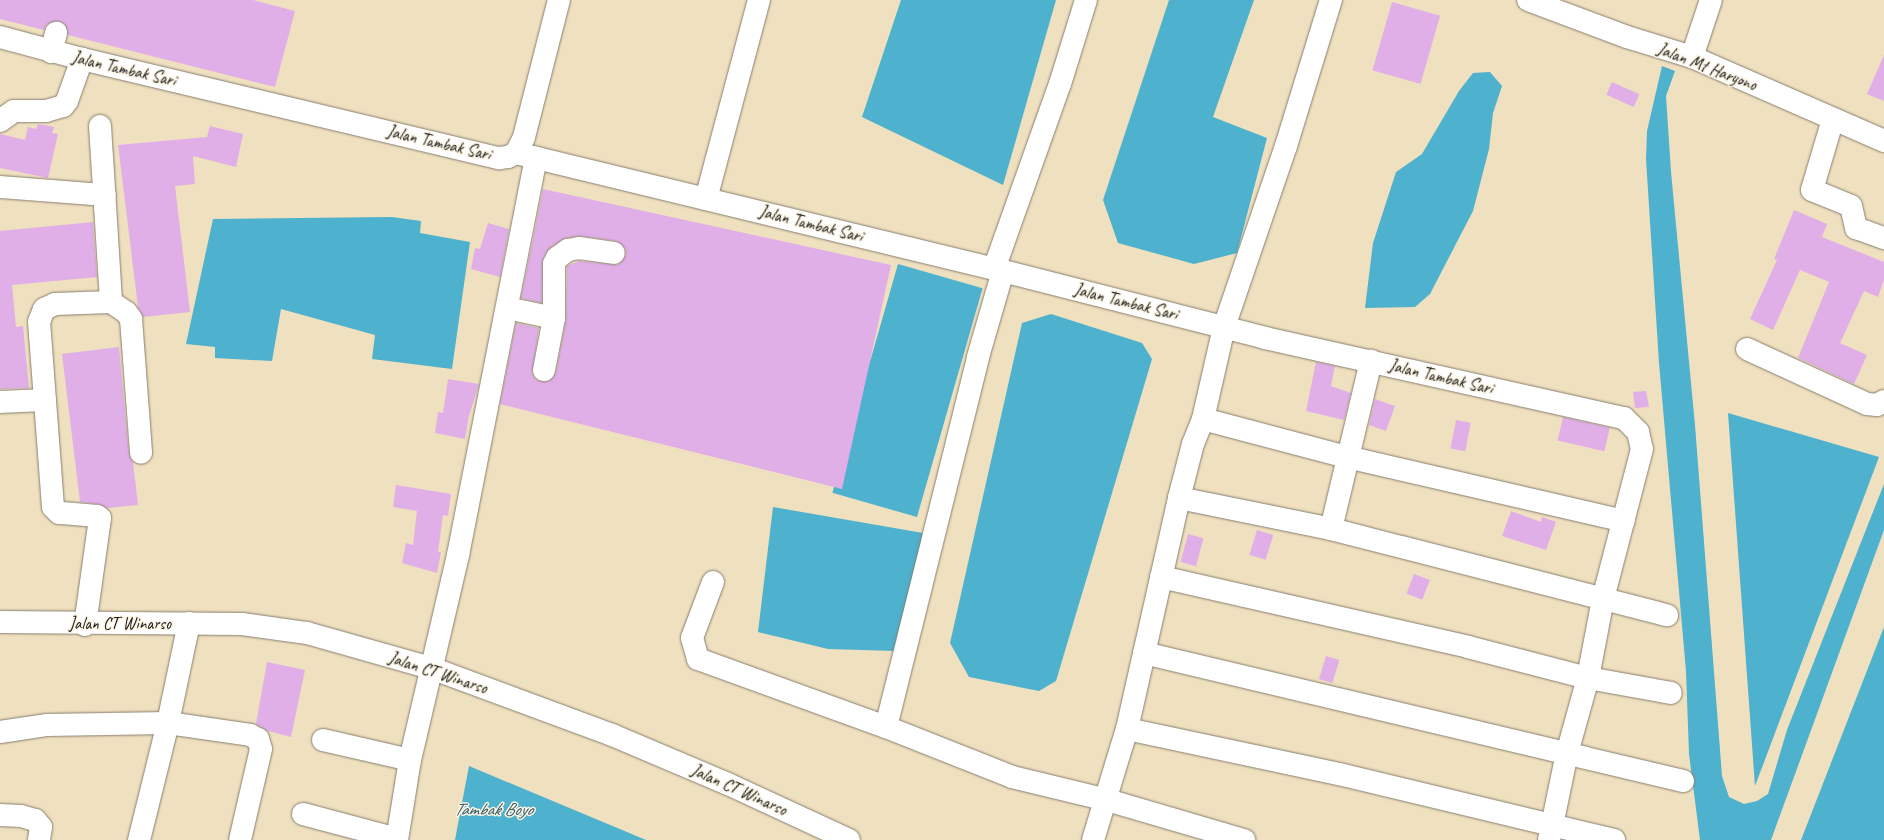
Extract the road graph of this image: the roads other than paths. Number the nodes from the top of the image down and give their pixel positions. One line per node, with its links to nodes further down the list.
1 (559, 0): 14 (street)
2 (759, 0): 17 (street)
3 (1086, 0): 20 (street)
4 (1331, 0): 24 (street)
5 (1528, 0): 8 (street, Jalan Mt Haryono)
6 (1711, 0): 8 (street)
7 (0, 37): 9 (street, Jalan Tambak Sari)
8 (1692, 57): 10 (street, Jalan Mt Haryono)
9 (82, 60): 11 (street); 14 (street, Jalan Tambak Sari)
10 (1833, 119): 13 (street, Jalan Mt Haryono); 18 (street)
11 (0, 121)
12 (100, 126): 16 (street)
13 (1884, 141)
14 (526, 155): 17 (street, Jalan Tambak Sari); 22 (street)
15 (0, 187): 16 (street)
16 (105, 195): 21 (street)
17 (706, 199): 20 (street, Jalan Tambak Sari)
18 (1884, 238)
19 (614, 253): 23 (street)
20 (998, 270): 24 (street, Jalan Tambak Sari); 49 (street)
21 (111, 302): 28 (street); 32 (street)
22 (507, 308): 23 (street); 45 (street)
23 (554, 318): 27 (street)
24 (1224, 327): 26 (street, Jalan Tambak Sari); 31 (street)
25 (1747, 349): 29 (street)
26 (1371, 361): 33 (street); 35 (street, Jalan Tambak Sari)
27 (544, 370)
28 (45, 400): 30 (street); 43 (street)
29 (1884, 401)
30 (0, 402)
31 (1203, 419): 33 (street); 34 (street)
32 (141, 453)
33 (1346, 457): 35 (street); 36 (street)
34 (1179, 498): 36 (street); 37 (street)
35 (1624, 521): 39 (street)
36 (1330, 529): 39 (street)
37 (1161, 577): 44 (street); 46 (street)
38 (713, 582): 49 (street)
39 (1603, 599): 40 (street); 46 (street)
40 (1667, 616)
41 (0, 622): 43 (street, Jalan CT Winarso)
42 (189, 623): 43 (street, Jalan CT Winarso); 45 (street, Jalan CT Winarso); 48 (street)
43 (85, 625)
44 (1144, 653): 50 (street); 53 (street)
45 (431, 668): 54 (street); 64 (street, Jalan CT Winarso)
46 (1588, 678): 47 (street); 53 (street)
47 (1671, 693)
48 (168, 723): 51 (street); 61 (street); 62 (street)
49 (886, 727): 56 (street)
50 (1127, 729): 56 (street); 59 (street)
51 (0, 732)
52 (323, 740): 54 (street)
53 (1567, 753): 55 (street); 59 (street)
54 (410, 760): 63 (street)
55 (1683, 781)
56 (1107, 800): 65 (street); 66 (street)
57 (0, 814): 60 (street)
58 (303, 814): 63 (street)
59 (1550, 833): 67 (street)
60 (39, 840)
61 (139, 840)
62 (240, 840)
63 (397, 840)
64 (849, 840)
65 (1093, 840)
66 (1244, 840)
67 (1614, 840)

